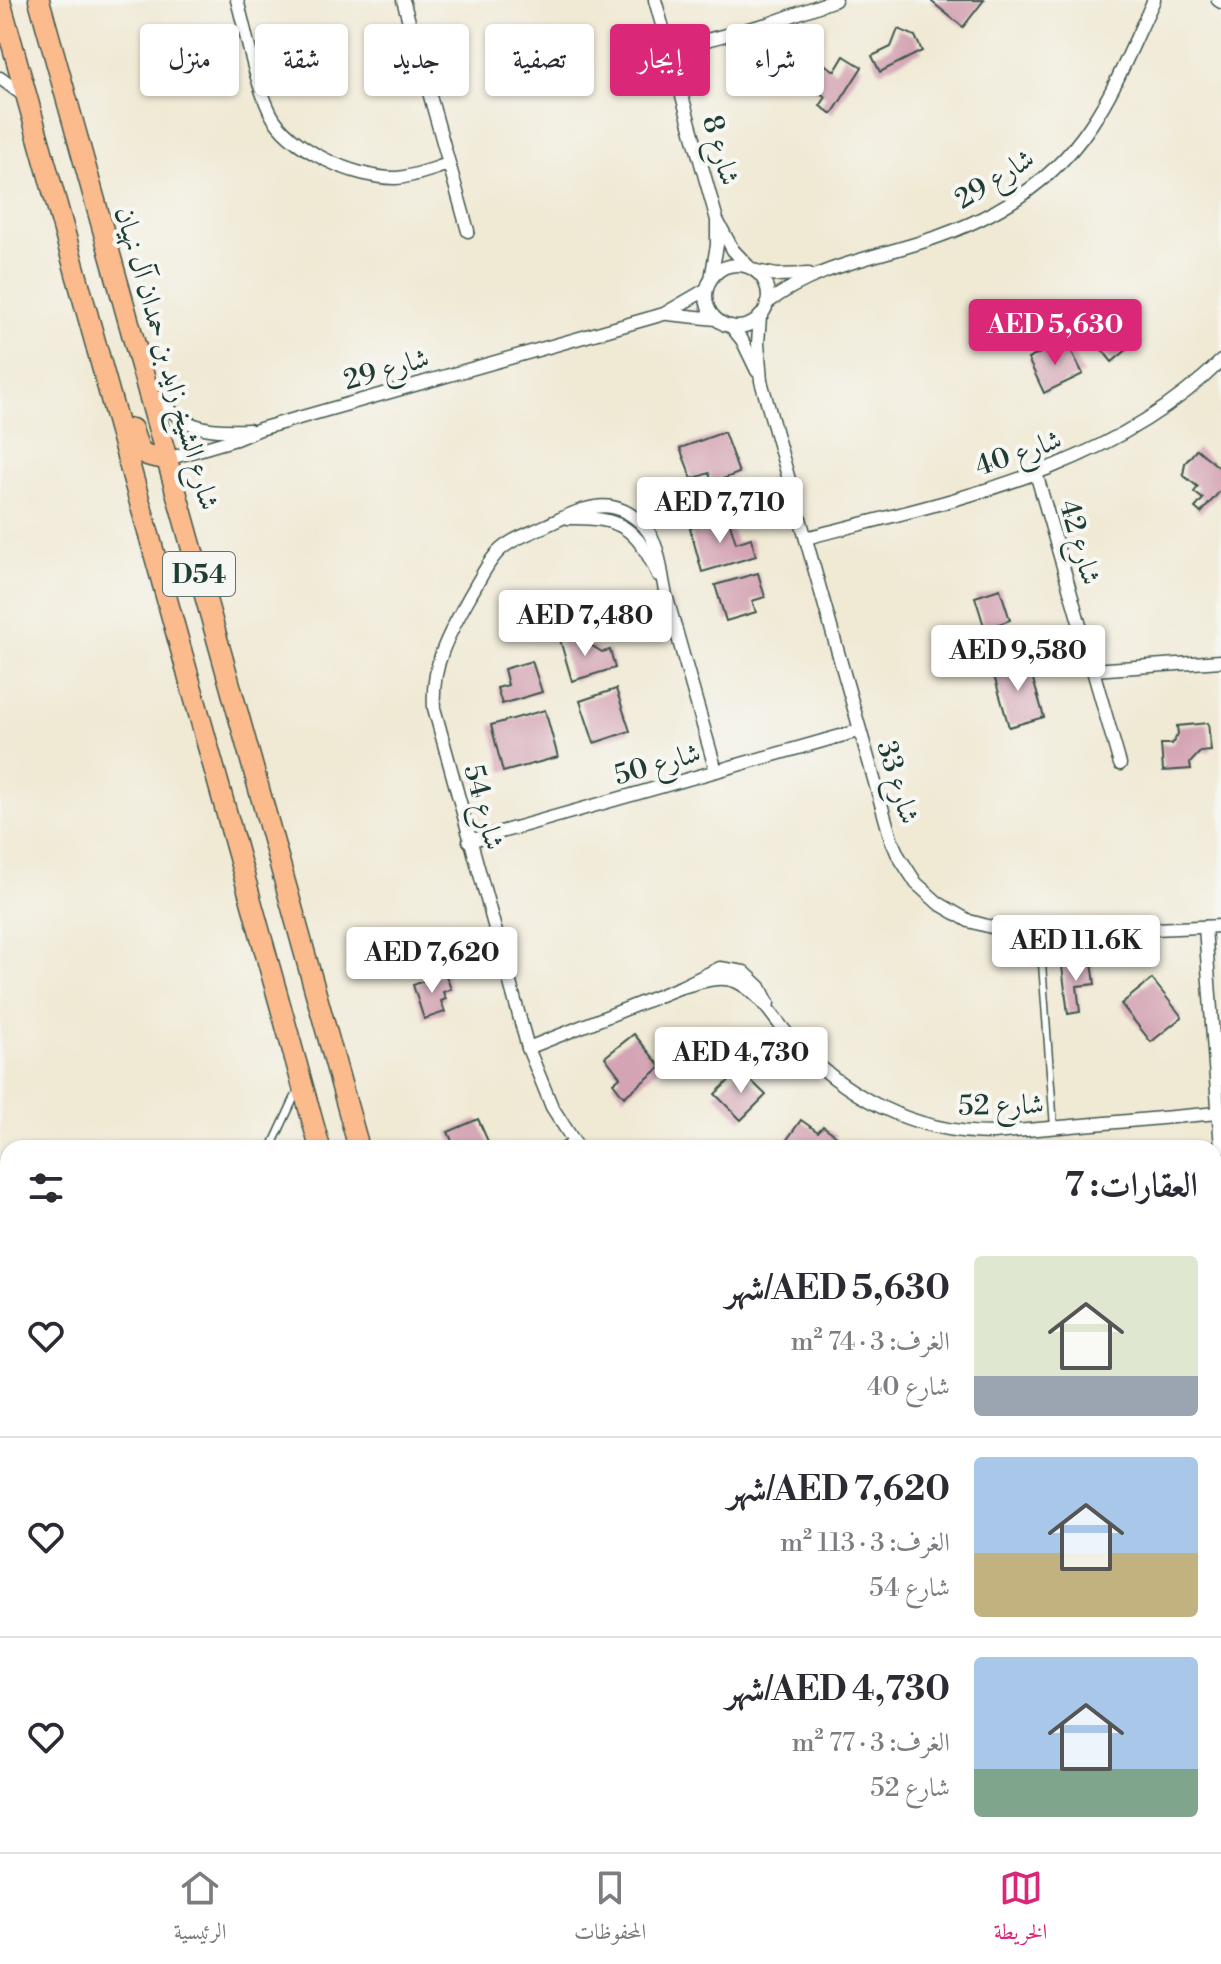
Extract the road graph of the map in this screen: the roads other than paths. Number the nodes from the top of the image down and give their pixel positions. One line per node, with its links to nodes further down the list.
1 (39, 0): 27 (main road, شارع الشيخ زايد بن حمدان آل نهيان / D54)
2 (237, 0): 13 (street)
3 (403, 0): 13 (street)
4 (655, 0): 8 (street, شارع 8)
5 (835, 0): 9 (street)
6 (1154, 0): 17 (street, شارع 29)
7 (1, 11): 12 (main road, D54)
8 (662, 24)
9 (710, 39)
10 (0, 78): 12 (street)
11 (682, 96): 14 (street, شارع 8)
12 (27, 98): 25 (main road, D54)
13 (449, 164): 15 (street)
14 (717, 220): 16 (street, شارع 8); 18 (street, شارع 8)
15 (468, 231)
16 (752, 269): 17 (street, شارع 29); 18 (street); 19 (street)
17 (816, 273): 19 (street, شارع 29)
18 (709, 284): 20 (street, شارع 29); 22 (street)
19 (767, 303): 21 (street)
20 (664, 314): 22 (street, شارع 29); 28 (street, شارع 29)
21 (760, 316): 23 (street); 26 (street, شارع 33)
22 (716, 319): 23 (street)
23 (731, 326): 26 (street, شارع 33)
24 (1221, 361): 30 (street, شارع 40)
25 (104, 377): 29 (main road); 42 (main road, D54)
26 (761, 381): 31 (street, شارع 33)
27 (146, 388): 28 (street, شارع 29); 29 (main road, شارع الشيخ زايد بن حمدان آل نهيان / D54)
28 (260, 429): 29 (street, شارع 29)
29 (167, 459): 48 (main road, شارع الشيخ زايد بن حمدان آل نهيان / D54)
30 (1036, 473): 31 (street, شارع 40); 33 (street, شارع 42)
31 (806, 538): 34 (street, شارع 33)
32 (1221, 661): 33 (street)
33 (1093, 670): 35 (street, شارع 42)
34 (858, 731): 36 (street, شارع 50); 40 (street, شارع 33)
35 (1120, 764)
36 (716, 771): 37 (street, شارع 50); 37 (street, شارع 54)
37 (469, 841): 41 (street, شارع 54)
38 (1221, 926): 39 (street, شارع 33)
39 (1205, 927): 40 (street, شارع 33); 43 (street)
40 (1040, 936): 44 (lane)
41 (528, 1048): 45 (street, شارع 52); 49 (street, شارع 54)
42 (302, 1082): 46 (lane); 47 (main road, D54)
43 (1218, 1113): 44 (street, شارع 52); 51 (street)
44 (1054, 1127): 45 (street, شارع 52)
45 (993, 1133): 50 (street)
46 (275, 1140)
47 (318, 1140)
48 (357, 1140)
49 (573, 1140)
50 (993, 1140)
51 (1220, 1140)

